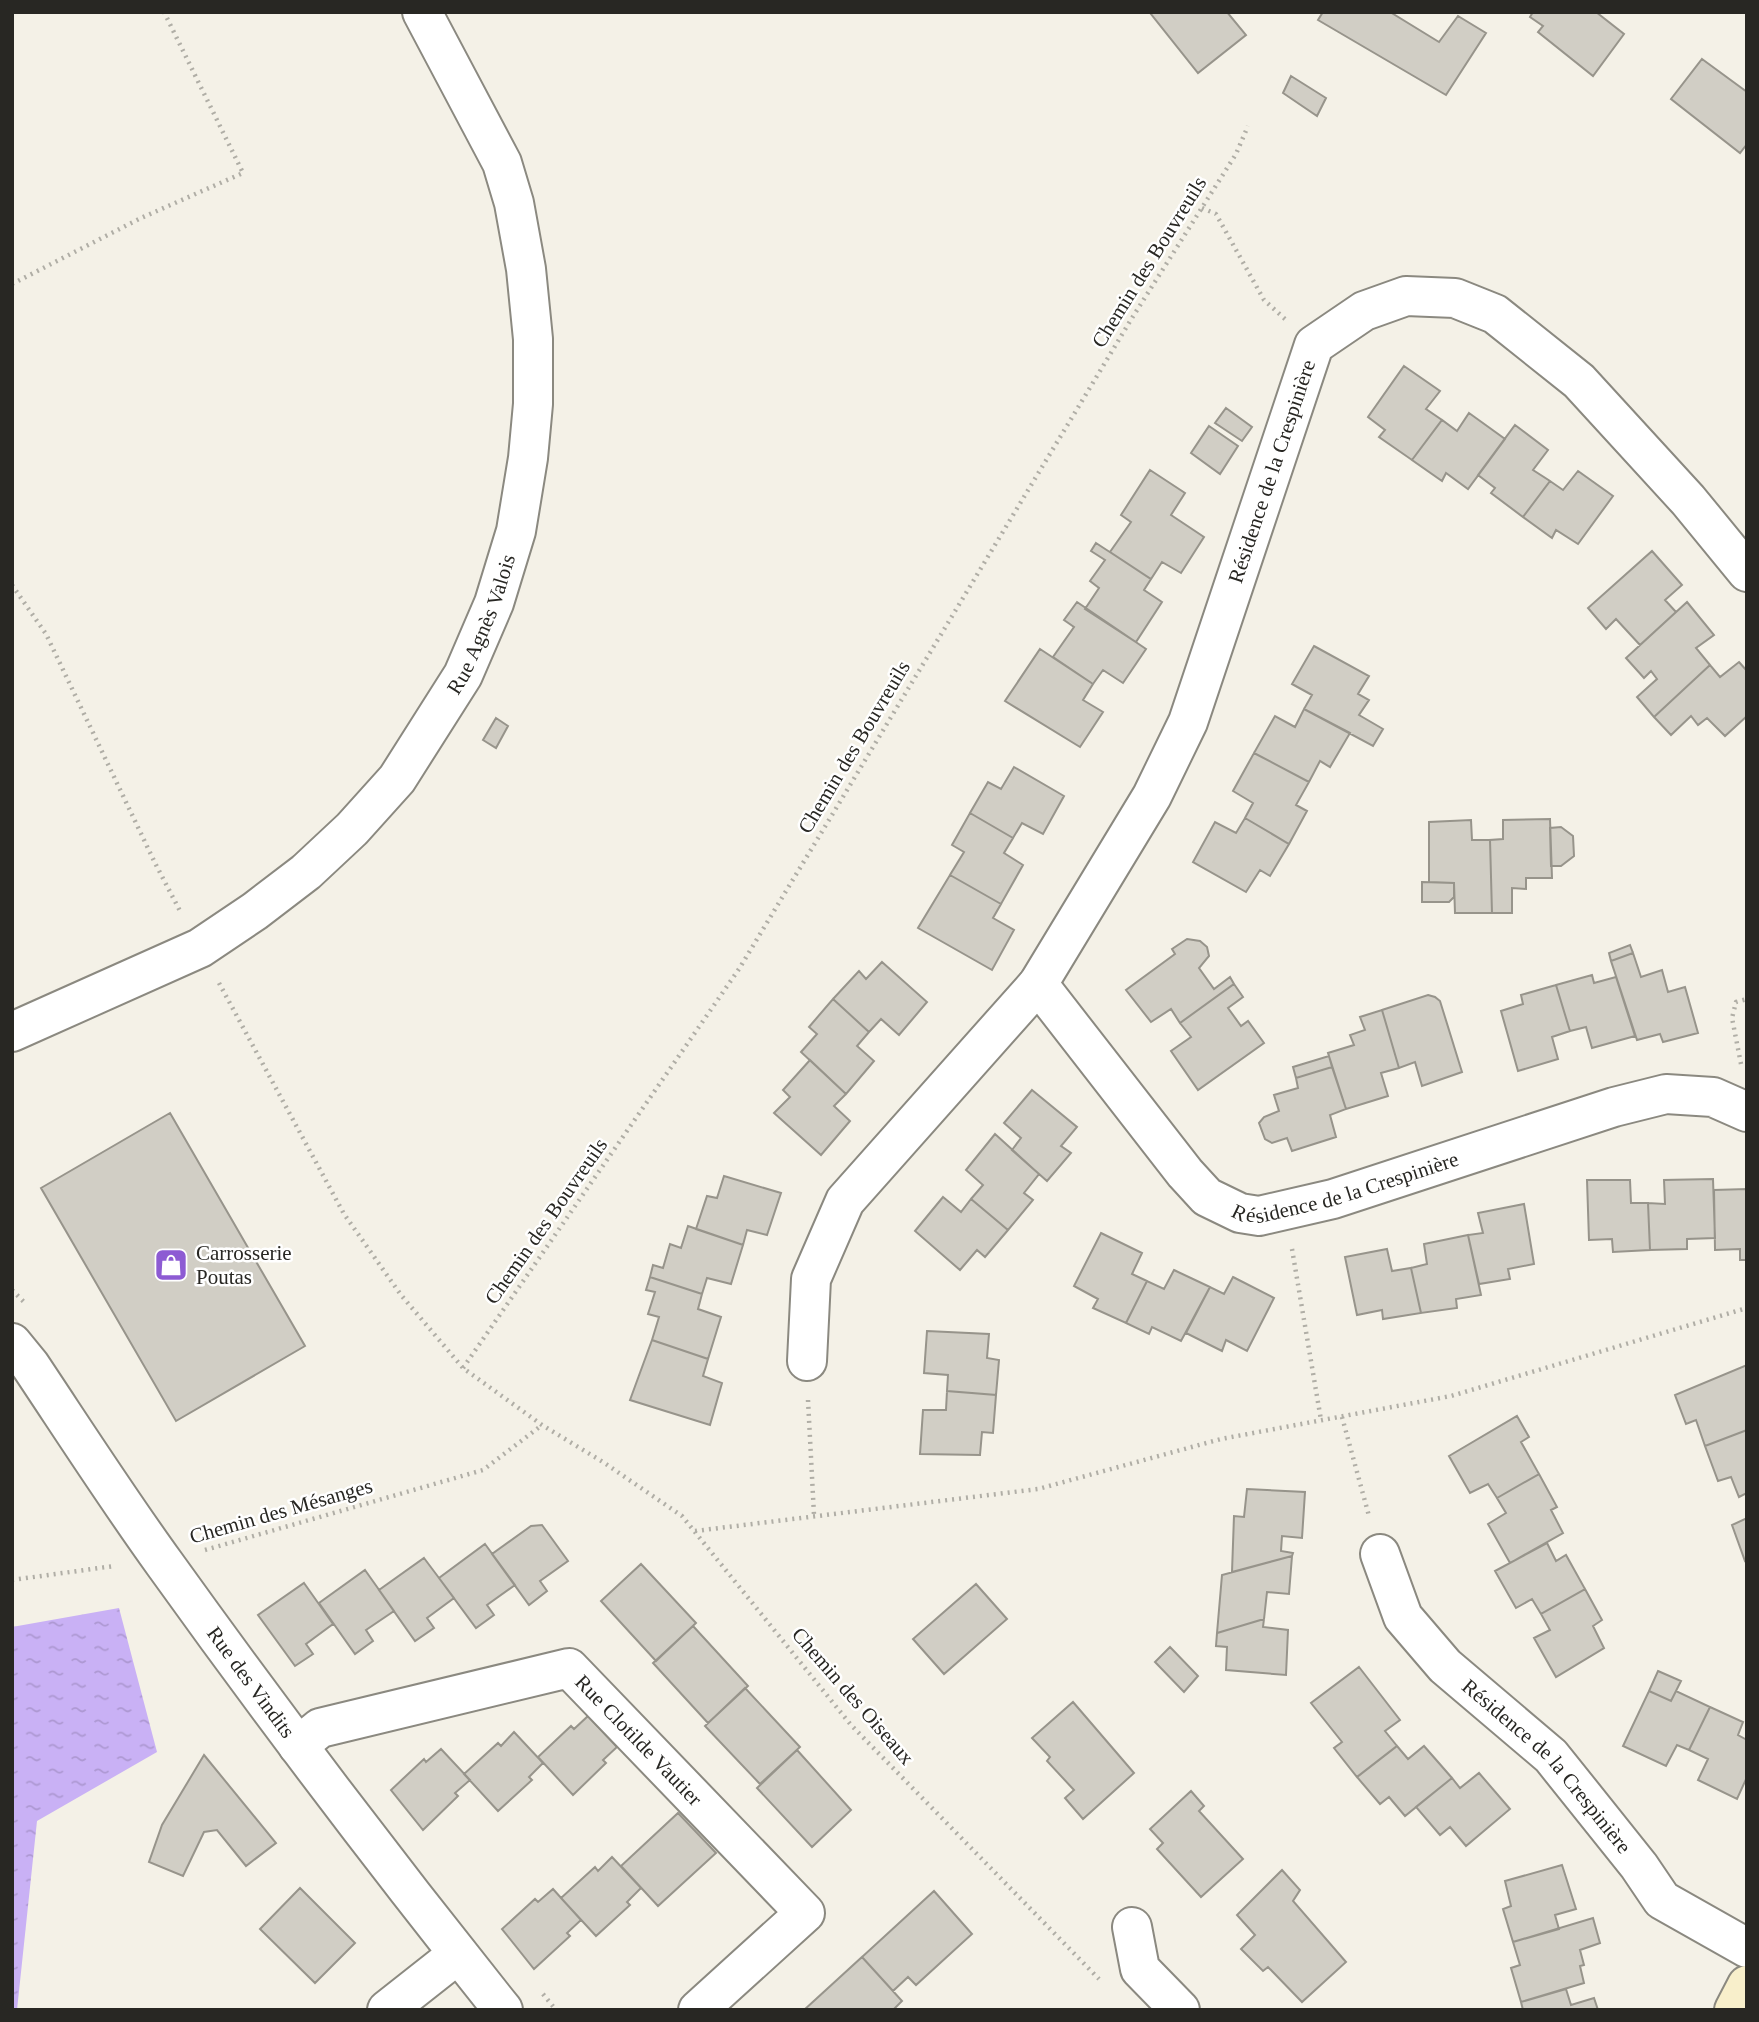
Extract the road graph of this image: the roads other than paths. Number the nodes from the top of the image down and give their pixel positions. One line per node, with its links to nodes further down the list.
1 (422, 12): 4 (street, Rue Agnès Valois)
2 (1747, 572): 3 (street, Résidence de la Crespinière)
3 (1038, 984): 5 (street, Résidence de la Crespinière); 7 (street, Résidence de la Crespinière)
4 (12, 1032)
5 (1747, 1112)
6 (12, 1343): 9 (street, Rue des Vindits)
7 (807, 1361)
8 (1380, 1554): 11 (street, Résidence de la Crespinière)
9 (298, 1746): 12 (street, Rue des Vindits); 16 (street, Rue Clotilde Vautier)
10 (1132, 1927): 17 (street)
11 (1747, 1948)
12 (458, 1954): 14 (street); 15 (street, Rue des Vindits)
13 (1747, 1985): 18 (street)
14 (387, 2010)
15 (503, 2010)
16 (698, 2010)
17 (1180, 2010)
18 (1734, 2010)

